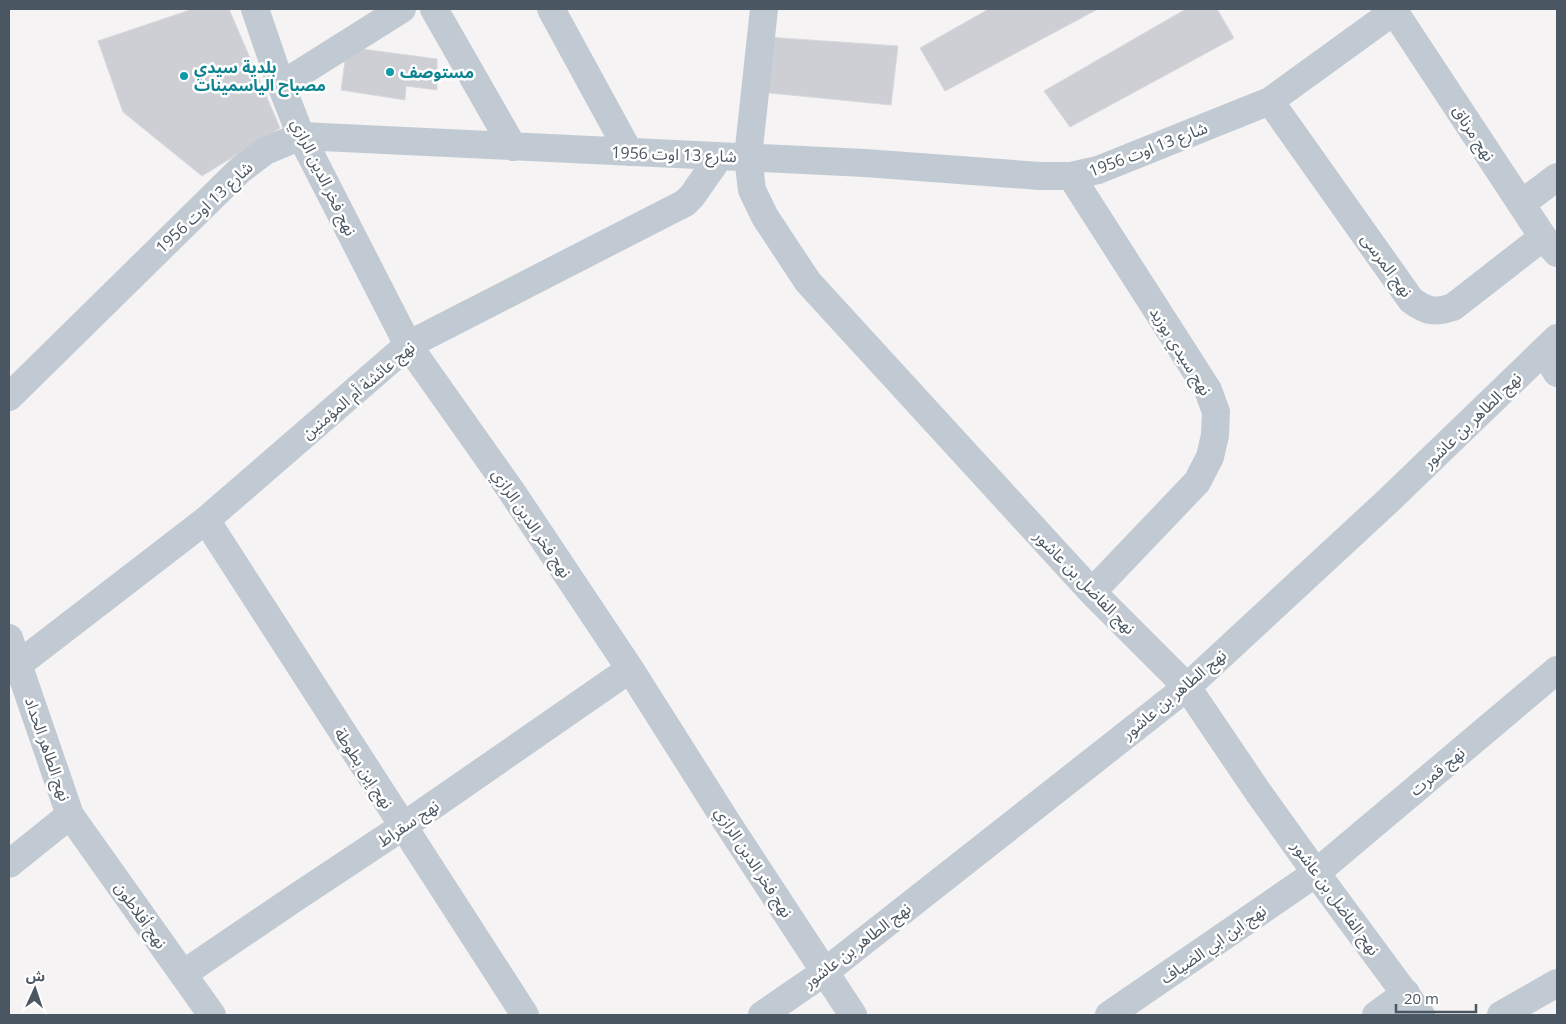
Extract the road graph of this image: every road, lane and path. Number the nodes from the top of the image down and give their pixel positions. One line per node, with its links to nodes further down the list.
1 (255, 9): 7 (street, نهج فخر الدين الرازي)
2 (402, 9): 7 (street)
3 (434, 9): 10 (street)
4 (764, 9): 13 (street, نهج الفاضل بن عاشور)
5 (554, 10): 11 (street)
6 (1395, 10): 8 (street, شارع 13 اوت 1956); 16 (street, نهج مرناق)
7 (281, 85): 9 (street, نهج فخر الدين الرازي)
8 (1270, 101): 14 (street, شارع 13 اوت 1956); 17 (street, نهج المرسى)
9 (301, 136): 10 (street, شارع 13 اوت 1956); 18 (street, نهج فخر الدين الرازي); 20 (street, شارع 13 اوت 1956)
10 (513, 147): 11 (street, شارع 13 اوت 1956)
11 (629, 152): 12 (street, شارع 13 اوت 1956)
12 (720, 156): 13 (street, شارع 13 اوت 1956); 18 (street, نهج عائشة أم المؤمنين)
13 (748, 157): 14 (street, شارع 13 اوت 1956); 22 (street, نهج الفاضل بن عاشور)
14 (1071, 176): 22 (street, نهج سيدي بوزيد)
15 (1557, 178): 16 (street)
16 (1521, 204): 17 (street, نهج مرناق)
17 (1550, 245)
18 (408, 345): 21 (street, نهج عائشة أم المؤمنين); 25 (street, نهج فخر الدين الرازي)
19 (1553, 354): 27 (street, نهج الطاهر بن عاشور)
20 (9, 398)
21 (206, 520): 24 (street, نهج عائشة أم المؤمنين); 29 (street, نهج إبن بطوطة)
22 (1092, 592): 27 (street, نهج الفاضل بن عاشور)
23 (9, 638): 24 (street, نهج الطاهر الحداد)
24 (19, 664): 28 (street, نهج الطاهر الحداد)
25 (630, 669): 29 (street, نهج سقراط); 32 (street, نهج فخر الدين الرازي)
26 (1557, 670): 31 (street, نهج قمرت)
27 (1187, 687): 31 (street, نهج الفاضل بن عاشور); 32 (street, نهج الطاهر بن عاشور)
28 (70, 815): 30 (street, نهج الطاهر الحداد); 33 (street, نهج أفلاطون)
29 (402, 827): 33 (street, نهج سقراط); 37 (street, نهج إبن بطوطة)
30 (9, 864)
31 (1316, 873): 35 (street, نهج الفاضل بن عاشور); 40 (street, نهج ابن ابي الضياف)
32 (826, 971): 38 (street, نهج الطاهر بن عاشور); 39 (street, نهج فخر الدين الرازي)
33 (183, 974): 36 (street, نهج أفلاطون)
34 (1557, 983): 43 (street)
35 (1406, 993): 41 (street); 42 (street, نهج الفاضل بن عاشور)
36 (212, 1015)
37 (525, 1015)
38 (762, 1015)
39 (853, 1015)
40 (1109, 1015)
41 (1376, 1015)
42 (1421, 1015)
43 (1501, 1015)

